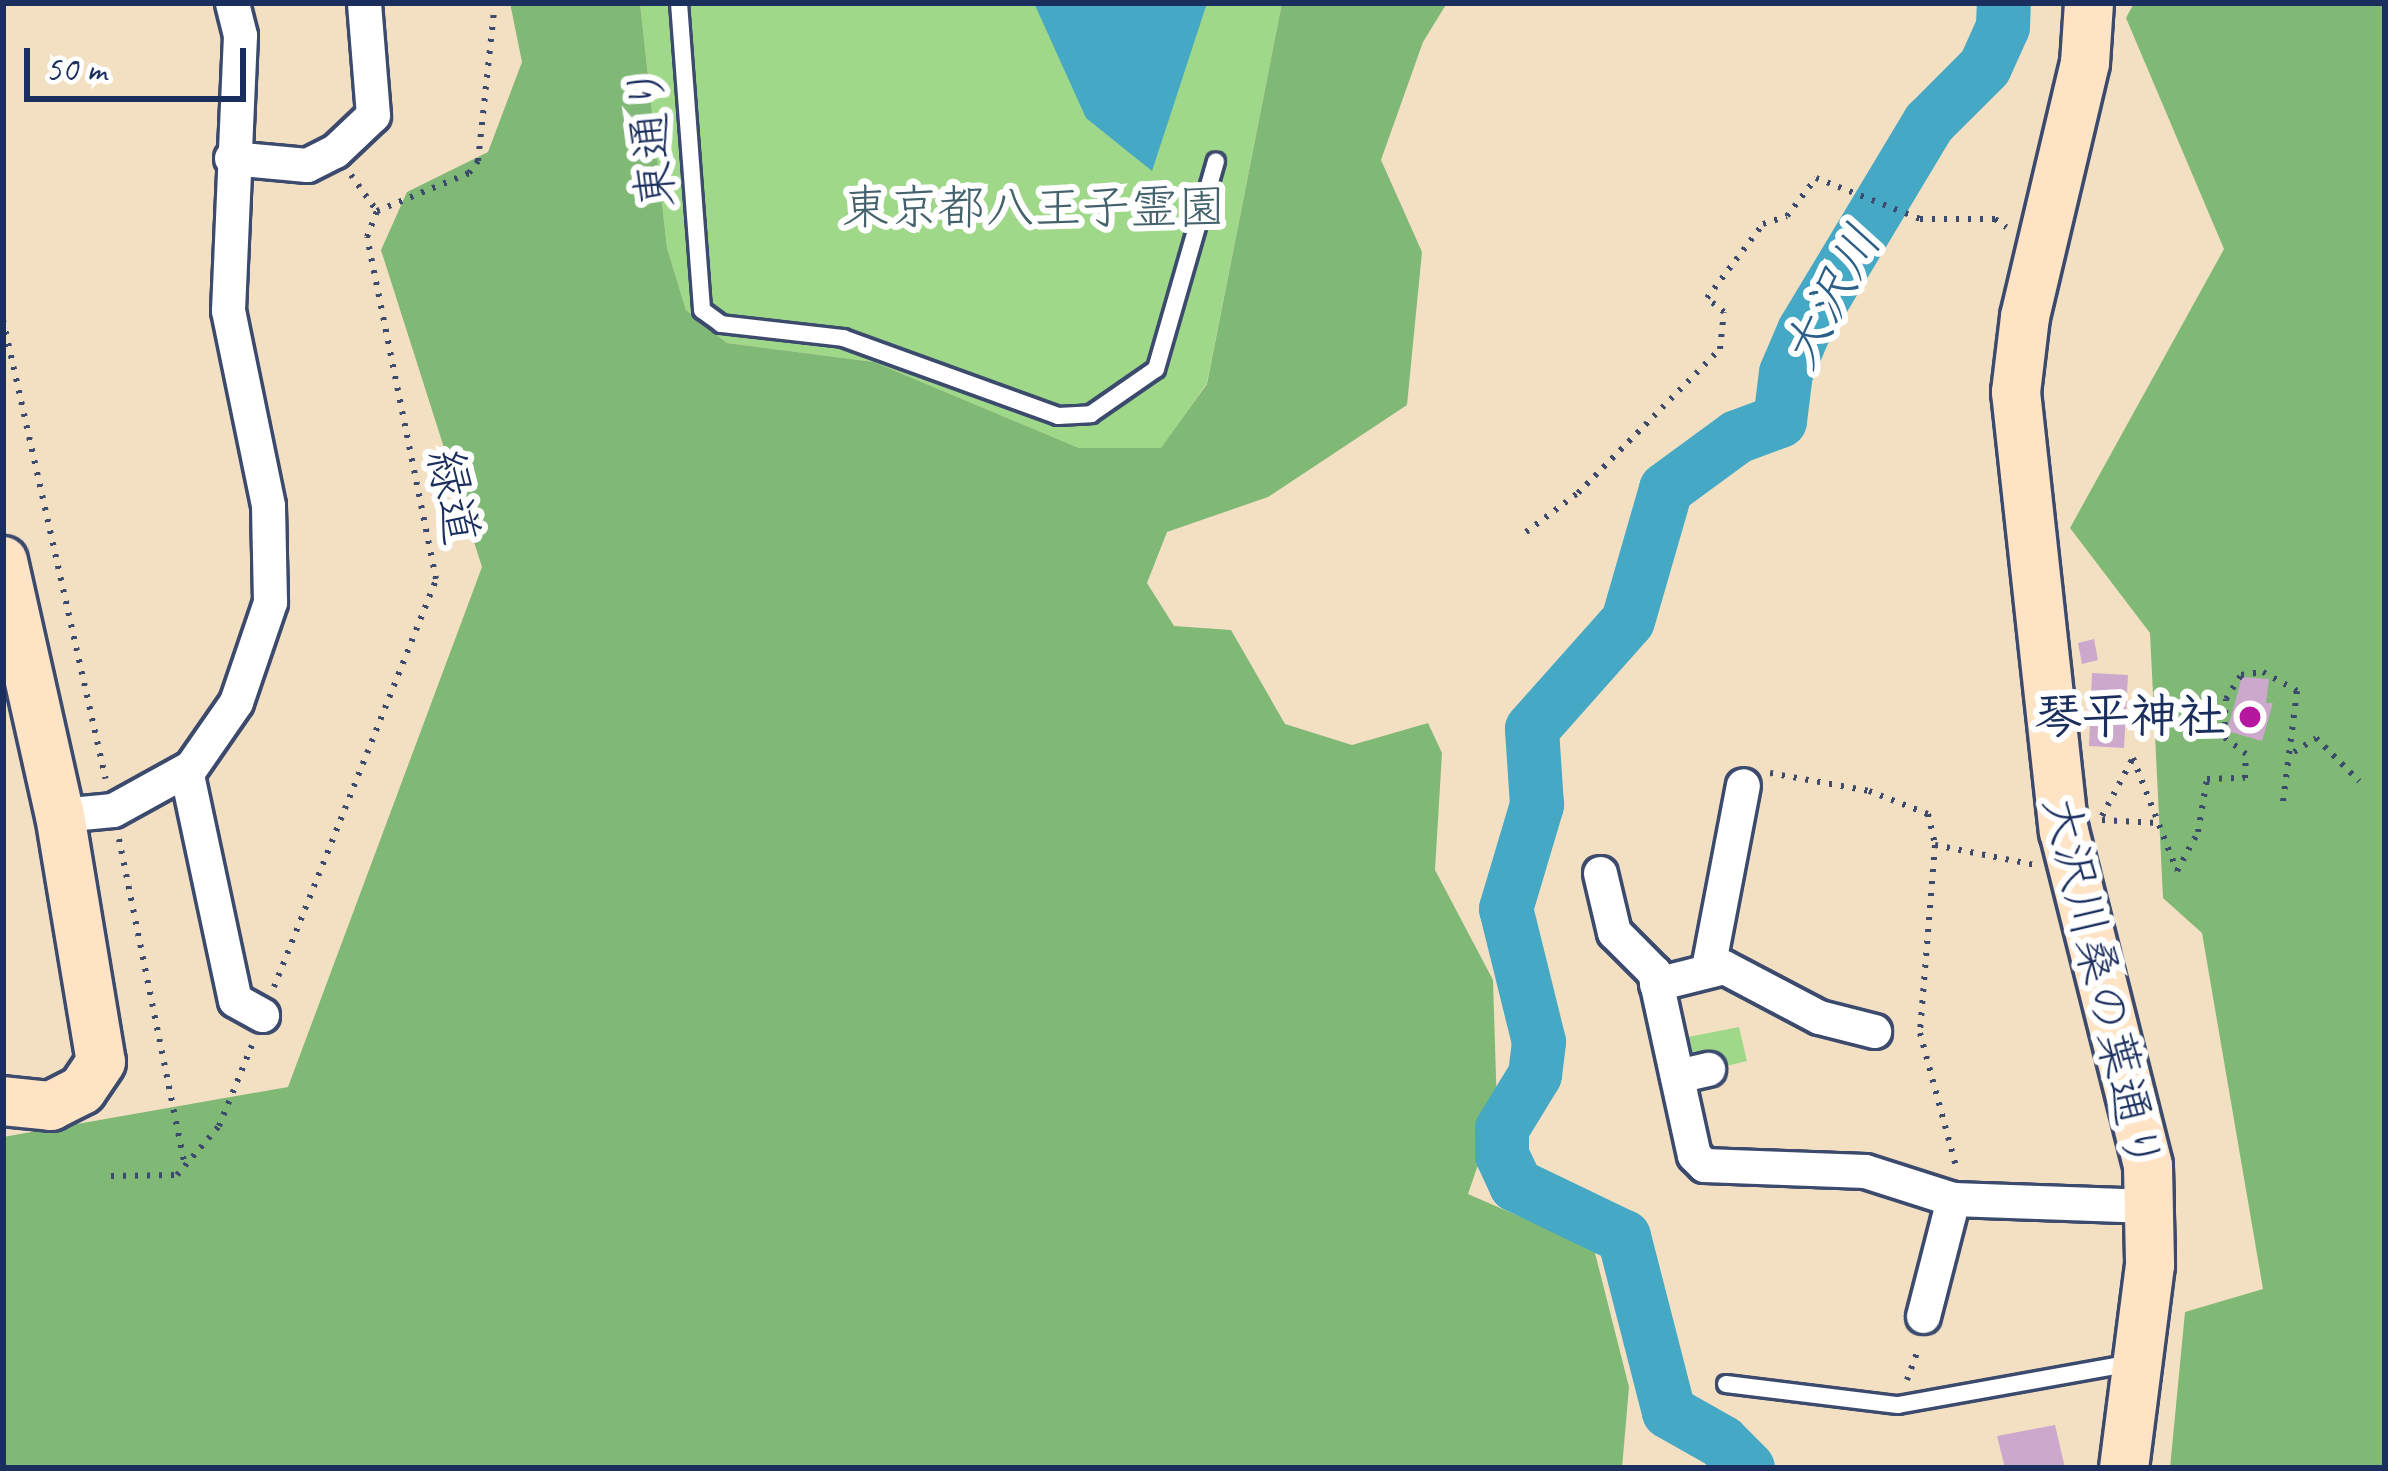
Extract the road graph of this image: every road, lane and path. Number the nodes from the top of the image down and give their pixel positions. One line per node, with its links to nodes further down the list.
1 (232, 3): 7 (street)
2 (364, 3): 6 (street)
3 (495, 3): 9 (path)
4 (679, 3): 8 (lane, 東通り)
5 (2089, 3): 26 (street, 大沢川桑の葉通り)
6 (335, 151): 7 (street); 9 (path)
7 (231, 158): 15 (street)
8 (1216, 161)
9 (377, 211): 29 (path, 緑道)
10 (2010, 240): 12 (path)
11 (3, 320): 19 (path)
12 (1526, 532)
13 (3, 561): 20 (street)
14 (2294, 752): 17 (path); 18 (path); 23 (path)
15 (186, 770): 19 (street); 29 (street)
16 (1748, 778): 24 (path); 27 (street)
17 (2359, 781)
18 (2283, 802)
19 (113, 810): 20 (street); 32 (path)
20 (60, 815): 31 (street)
21 (2080, 819): 22 (path)
22 (2101, 820): 23 (path); 23 (path)
23 (2157, 823)
24 (1935, 844): 26 (path); 34 (path)
25 (1600, 873): 28 (street)
26 (2074, 873): 35 (street, 大沢川桑の葉通り)
27 (1708, 968): 28 (street); 30 (street)
28 (1656, 984): 34 (street)
29 (262, 1016): 32 (path, 緑道)
30 (1874, 1031)
31 (3, 1101)
32 (185, 1166): 33 (path, 緑道)
33 (111, 1176)
34 (1957, 1200): 35 (street); 36 (street)
35 (2151, 1206): 37 (street, 大沢川桑の葉通り)
36 (1923, 1316): 39 (path)
37 (2138, 1362): 39 (lane); 40 (street, 大沢川桑の葉通り)
38 (1726, 1384): 39 (lane)
39 (1898, 1405)
40 (2124, 1468)

